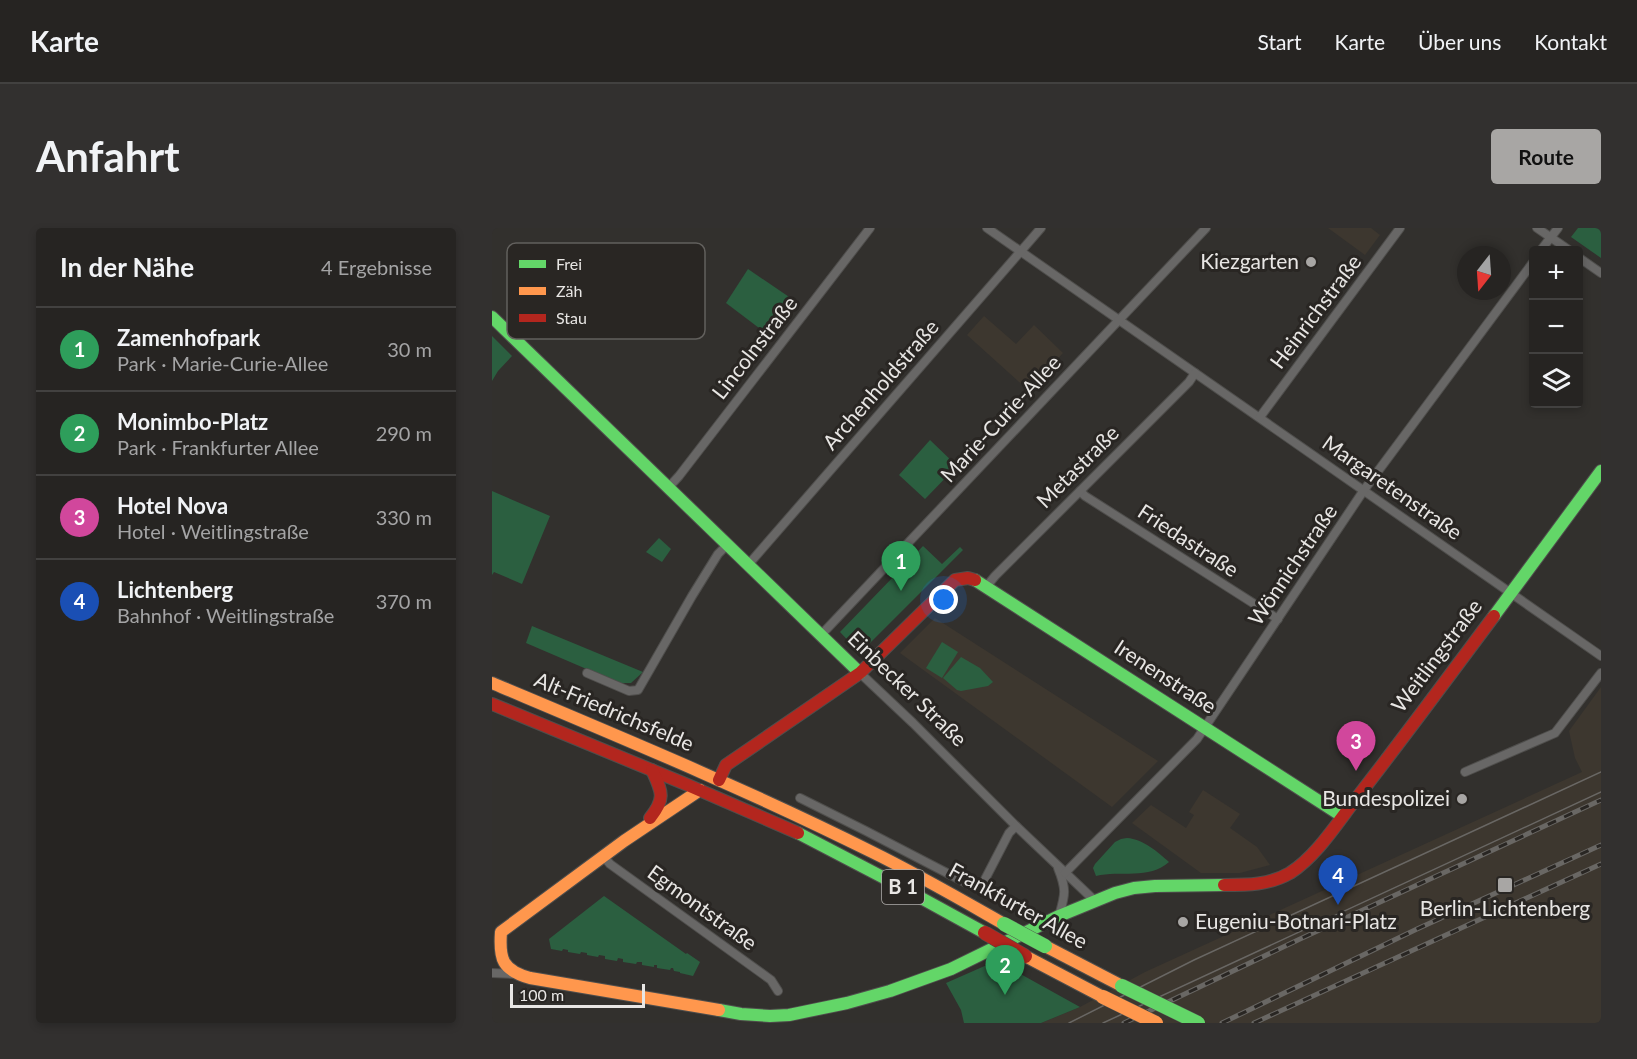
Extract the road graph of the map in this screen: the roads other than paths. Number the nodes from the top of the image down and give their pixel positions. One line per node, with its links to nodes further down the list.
1 (870, 228): 22 (street, Lincolnstraße)
2 (987, 228): 11 (street, Margaretenstraße)
3 (1041, 228): 11 (street, Archenholdstraße)
4 (1206, 228): 16 (street, Marie-Curie-Allee)
5 (1400, 228): 20 (street, Heinrichstraße)
6 (1537, 228): 8 (street)
7 (1558, 228): 8 (street)
8 (1551, 238): 9 (street); 10 (street)
9 (1544, 246)
10 (1563, 246)
11 (1021, 252): 16 (street, Margaretenstraße); 26 (street, Archenholdstraße)
12 (1583, 260): 14 (street)
13 (1529, 266): 23 (street, Wönnichstraße)
14 (1601, 273)
15 (492, 316): 17 (street, Einbecker Straße)
16 (1120, 320): 19 (street, Margaretenstraße); 30 (street, Marie-Curie-Allee)
17 (507, 331)
18 (516, 339): 22 (street, Einbecker Straße)
19 (1195, 373): 20 (street, Margaretenstraße); 24 (street, Metastraße)
20 (1260, 417): 23 (street, Margaretenstraße)
21 (1601, 471): 28 (street, Weitlingstraße)
22 (668, 488): 25 (street, Einbecker Straße)
23 (1364, 490): 28 (street, Margaretenstraße); 29 (street, Wönnichstraße)
24 (1080, 491): 27 (street, Metastraße); 29 (street, Friedastraße)
25 (727, 545): 26 (street, Einbecker Straße); 32 (street)
26 (748, 565): 30 (street, Einbecker Straße)
27 (986, 587): 33 (street, Irenenstraße); 37 (street, Irenenstraße)
28 (1511, 593): 31 (street, Margaretenstraße); 43 (street, Weitlingstraße)
29 (1278, 620): 37 (street, Wönnichstraße)
30 (821, 635): 33 (street, Einbecker Straße)
31 (1601, 656)
32 (587, 673)
33 (860, 673): 40 (street); 45 (street, Einbecker Straße)
34 (1601, 673): 39 (street)
35 (492, 683): 40 (street, Alt-Friedrichsfelde / B 1)
36 (492, 704): 38 (street, Alt-Friedrichsfelde / B 1)
37 (1205, 728): 43 (street, Irenenstraße); 48 (street, Wönnichstraße)
38 (652, 770): 41 (street, Alt-Friedrichsfelde / B 1); 44 (street)
39 (1465, 772)
40 (719, 780): 56 (street, Frankfurter Allee / B 1, bridge)
41 (700, 790): 44 (street); 55 (street, Frankfurter Allee / B 1, bridge)
42 (800, 798): 45 (street, Frankfurter Allee)
43 (1342, 816): 49 (street, Weitlingstraße)
44 (646, 824): 46 (street)
45 (1017, 826): 47 (street, Einbecker Straße)
46 (603, 856): 51 (street); 54 (street, Egmontstraße)
47 (1057, 865): 48 (street, Einbecker Straße); 50 (street)
48 (1065, 873): 49 (street, Einbecker Straße)
49 (1095, 900): 50 (street, Weitlingstraße)
50 (1059, 916): 53 (street, Weitlingstraße)
51 (497, 935): 53 (street)
52 (492, 973): 53 (street)
53 (514, 974)
54 (778, 991)
55 (1156, 1023)
56 (1198, 1023)

